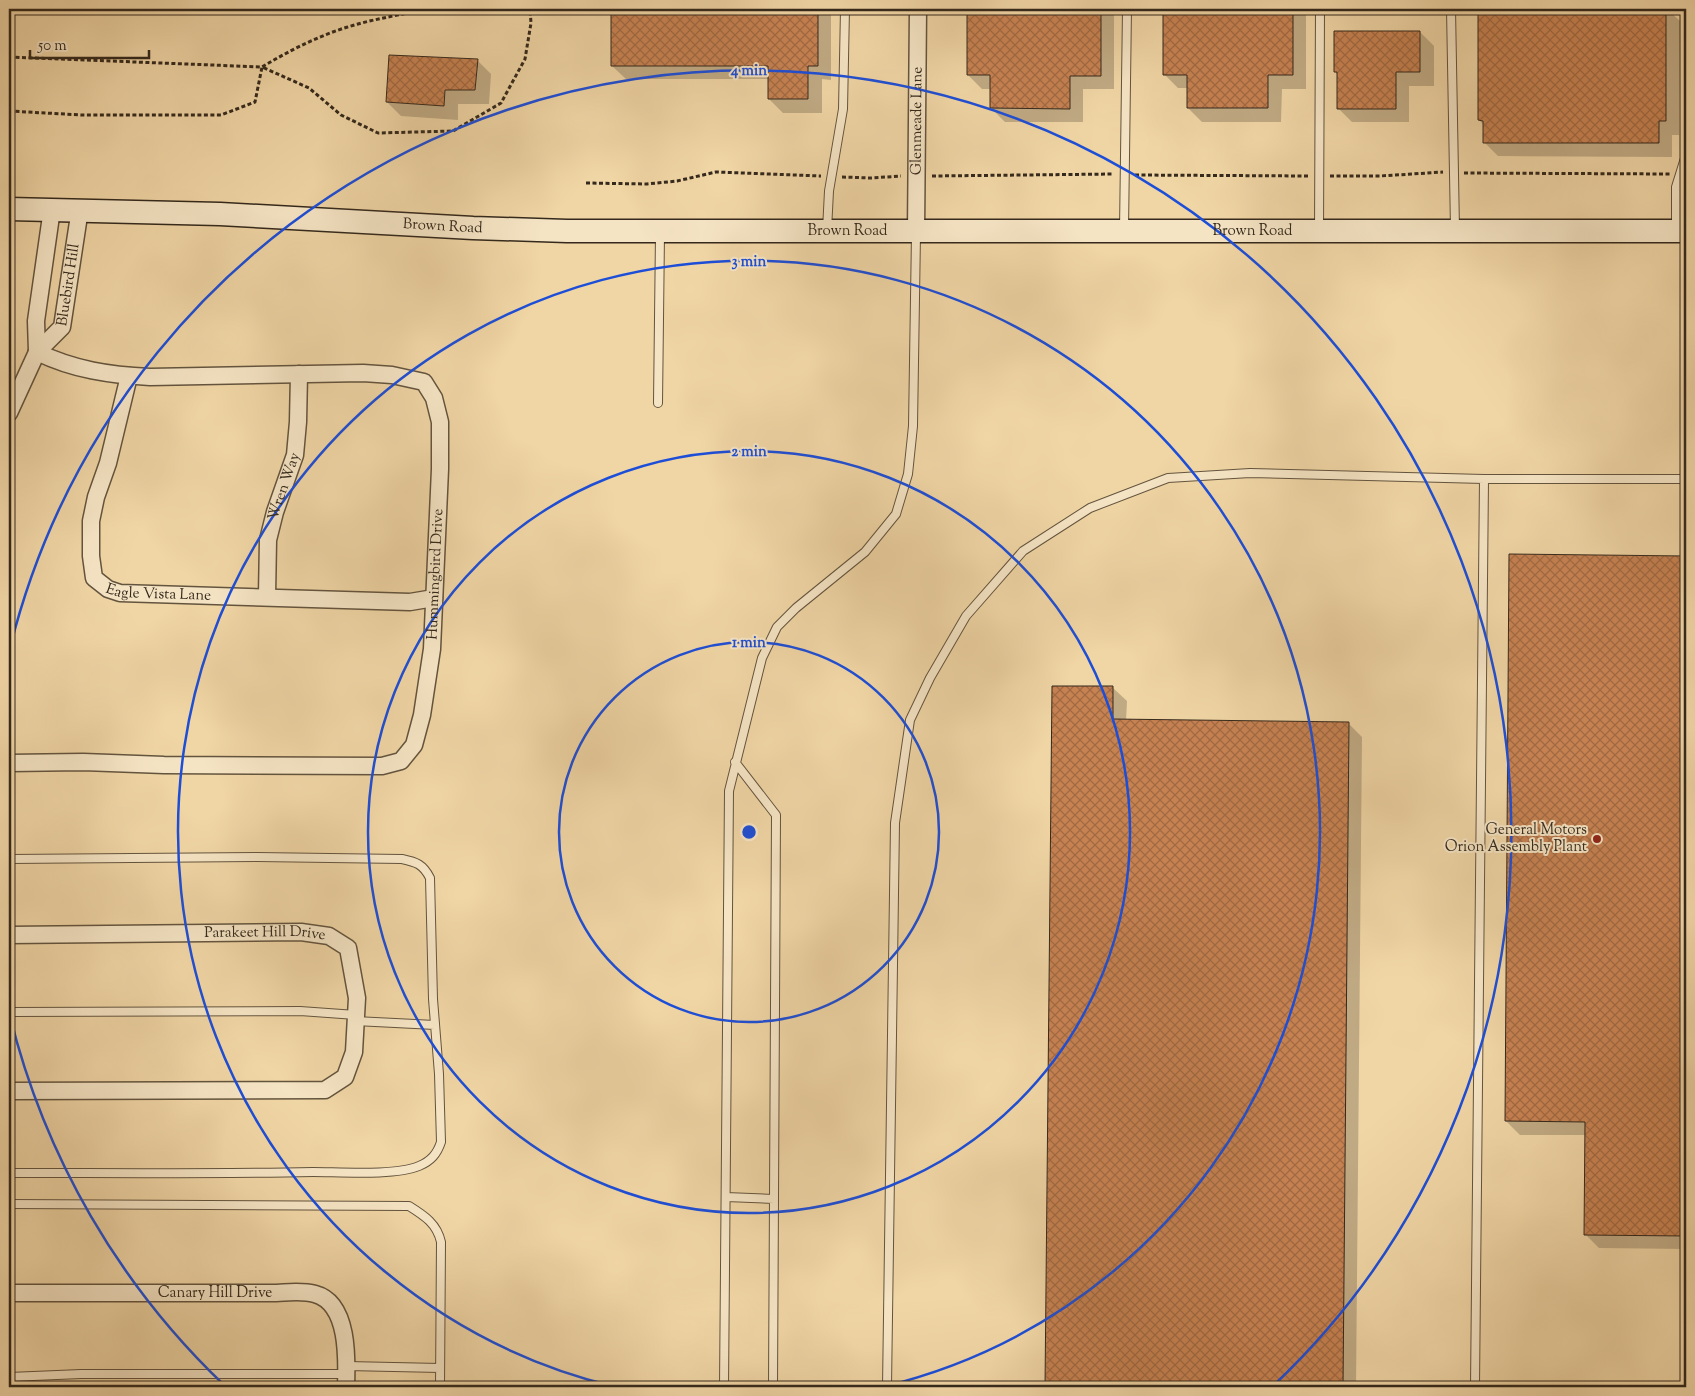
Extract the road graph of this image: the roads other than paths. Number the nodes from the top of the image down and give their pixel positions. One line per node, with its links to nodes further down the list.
1 (845, 9): 15 (lane)
2 (918, 9): 16 (street, Glenmeade Lane)
3 (1127, 9): 10 (lane)
4 (1320, 9): 11 (lane)
5 (1451, 9): 12 (lane)
6 (1686, 155): 13 (lane)
7 (9, 209): 8 (main road, Brown Road)
8 (52, 209): 9 (main road, Brown Road); 17 (street, Bluebird Hill)
9 (80, 210): 14 (main road, Brown Road); 17 (street, Bluebird Hill)
10 (1124, 231): 11 (main road, Brown Road); 16 (main road, Brown Road)
11 (1318, 231): 12 (main road, Brown Road)
12 (1455, 231): 13 (main road, Brown Road)
13 (1681, 231)
14 (660, 232): 15 (main road, Brown Road); 20 (lane)
15 (827, 232): 16 (main road, Brown Road)
16 (916, 232): 26 (lane)
17 (37, 352): 19 (street, Hummingbird Drive); 21 (street, Bluebird Hill)
18 (299, 374): 19 (street, Hummingbird Drive); 24 (street, Wren Way); 25 (street, Hummingbird Drive)
19 (129, 376): 24 (street, Eagle Vista Lane)
20 (658, 403)
21 (9, 413)
22 (1484, 479): 23 (lane); 45 (lane); 46 (lane)
23 (1686, 479)
24 (267, 596): 25 (street, Eagle Vista Lane)
25 (434, 598): 27 (street, Hummingbird Drive)
26 (735, 762): 35 (lane); 36 (lane)
27 (9, 763)
28 (9, 859): 32 (lane)
29 (9, 935): 31 (street, Parakeet Hill Drive)
30 (9, 1012): 31 (lane)
31 (356, 1018): 32 (lane); 33 (street, Parakeet Hill Drive)
32 (435, 1025): 34 (lane)
33 (9, 1091)
34 (9, 1173)
35 (726, 1197): 36 (lane); 43 (lane)
36 (774, 1199): 44 (lane)
37 (9, 1204): 39 (lane)
38 (9, 1293): 40 (street, Canary Hill Drive)
39 (440, 1368): 40 (lane); 42 (lane)
40 (347, 1375): 41 (lane)
41 (9, 1376)
42 (440, 1387)
43 (724, 1387)
44 (774, 1387)
45 (887, 1387)
46 (1475, 1387)

